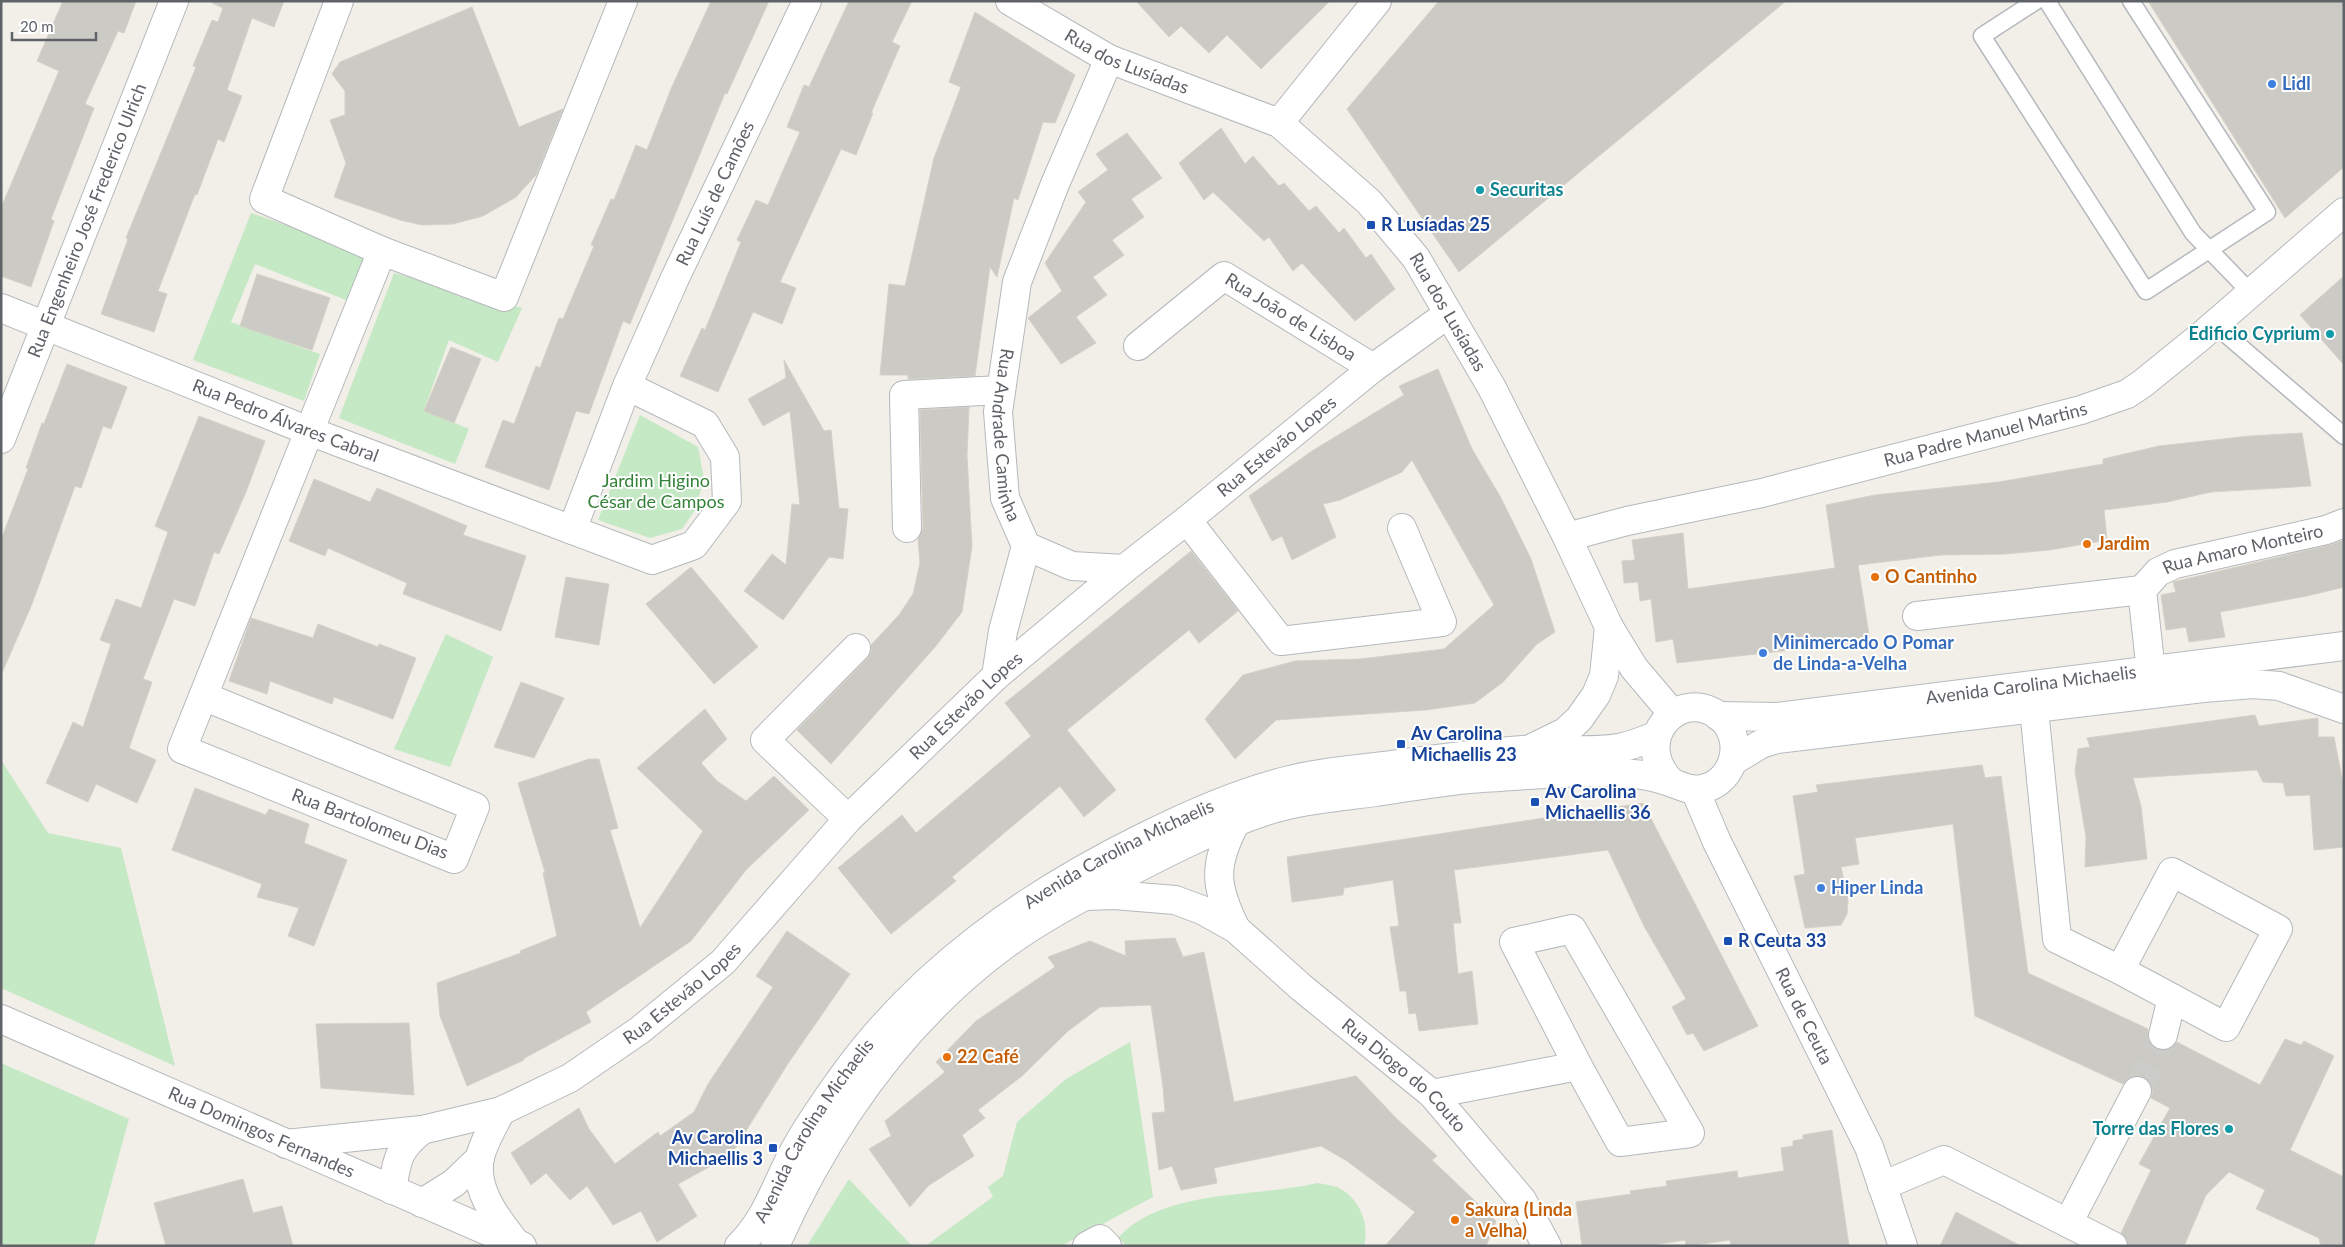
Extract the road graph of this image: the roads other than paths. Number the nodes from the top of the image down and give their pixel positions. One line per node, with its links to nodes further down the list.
1 (174, 1): 19 (street, Rua Engenheiro José Frederico Ulrich)
2 (339, 1): 14 (street)
3 (624, 1): 14 (street)
4 (807, 1): 22 (street, Rua Luís de Camões)
5 (1010, 1): 10 (street, Rua dos Lusíadas)
6 (1377, 1): 11 (street)
7 (2036, 1): 13 (lane)
8 (2047, 1): 13 (lane)
9 (2131, 1): 13 (lane)
10 (1109, 59): 11 (street, Rua dos Lusíadas); 23 (street, Rua Andrade Caminha)
11 (1279, 122): 17 (street, Rua dos Lusíadas)
12 (2344, 212): 15 (street, Rua Padre Manuel Martins)
13 (2209, 250): 15 (lane)
14 (382, 251): 24 (street, Rua Bartolomeu Dias)
15 (2251, 293): 18 (street, Rua Padre Manuel Martins)
16 (1, 308): 19 (street, Rua Pedro Álvares Cabral)
17 (1448, 314): 21 (street, Rua Estevão Lopes); 32 (street, Rua dos Lusíadas)
18 (2214, 324): 25 (lane); 32 (street, Rua Padre Manuel Martins)
19 (46, 326): 24 (street, Rua Pedro Álvares Cabral); 26 (street, Rua Engenheiro José Frederico Ulrich)
20 (1138, 346): 21 (street, Rua João de Lisboa)
21 (1374, 368): 27 (street, Rua Estevão Lopes)
22 (627, 386): 31 (street, Rua Luís de Camões); 31 (street)
23 (1001, 390): 29 (street); 33 (street, Rua Andrade Caminha)
24 (310, 431): 31 (street, Rua Pedro Álvares Cabral); 42 (street, Rua Bartolomeu Dias)
25 (2344, 436)
26 (1, 439)
27 (1187, 520): 30 (street); 34 (street, Rua Estevão Lopes)
28 (2344, 522): 35 (street, Rua Amaro Monteiro)
29 (907, 528)
30 (1402, 528)
31 (572, 530)
32 (1567, 537): 37 (street, Rua dos Lusíadas)
33 (1026, 546): 34 (street, Rua Andrade Caminha); 41 (street)
34 (1124, 569): 41 (street, Rua Estevão Lopes)
35 (2142, 590): 36 (street); 40 (street, Rua Amaro Monteiro)
36 (1917, 616)
37 (1609, 627): 45 (street, Rua dos Lusíadas); 48 (street)
38 (2344, 646): 40 (street, Avenida Carolina Michaelis)
39 (856, 648): 51 (street)
40 (2150, 672): 46 (street, Avenida Carolina Michaelis)
41 (996, 676): 51 (street, Rua Estevão Lopes)
42 (203, 696): 42 (street, Rua Bartolomeu Dias)
43 (2034, 709): 44 (street, Avenida Carolina Michaelis); 49 (street, Avenida Carolina Michaelis); 55 (street)
44 (2344, 709)
45 (1673, 714): 46 (street, Avenida Carolina Michaelis); 47 (street)
46 (1718, 716): 49 (street)
47 (1656, 736): 48 (street, Avenida Carolina Michaelis); 50 (street)
48 (1528, 750): 71 (street, Avenida Carolina Michaelis)
49 (1733, 762): 50 (street, Avenida Carolina Michaelis)
50 (1683, 786): 52 (street, Avenida Carolina Michaelis); 66 (street, Rua de Ceuta)
51 (848, 819): 62 (street, Rua Estevão Lopes)
52 (1236, 822): 53 (street, Avenida Carolina Michaelis); 54 (street, Rua Diogo do Couto)
53 (1085, 896): 54 (street, Rua Diogo do Couto); 72 (street, Avenida Carolina Michaelis)
54 (1236, 929): 61 (street, Rua Diogo do Couto)
55 (2120, 970): 56 (street); 56 (street)
56 (2172, 998): 58 (street)
57 (1, 1019): 64 (street, Rua Domingos Fernandes)
58 (2163, 1035)
59 (1578, 1066): 59 (street); 61 (street)
60 (2137, 1091): 69 (street)
61 (1432, 1094): 75 (street, Rua Diogo do Couto)
62 (502, 1111): 63 (street, Rua Estevão Lopes); 65 (street)
63 (422, 1130): 64 (street, Rua Estevão Lopes); 67 (street, Rua Estevão Lopes)
64 (286, 1144): 67 (street, Rua Domingos Fernandes)
65 (480, 1158): 68 (street); 70 (street)
66 (1882, 1186): 69 (street); 76 (street, Rua de Ceuta)
67 (392, 1190): 68 (street, Rua Domingos Fernandes)
68 (422, 1203): 70 (street, Rua Domingos Fernandes)
69 (2068, 1223): 77 (street)
70 (519, 1245)
71 (739, 1246)
72 (775, 1246)
73 (1087, 1246): 74 (street)
74 (1107, 1246)
75 (1547, 1246)
76 (1902, 1246)
77 (2113, 1246)

